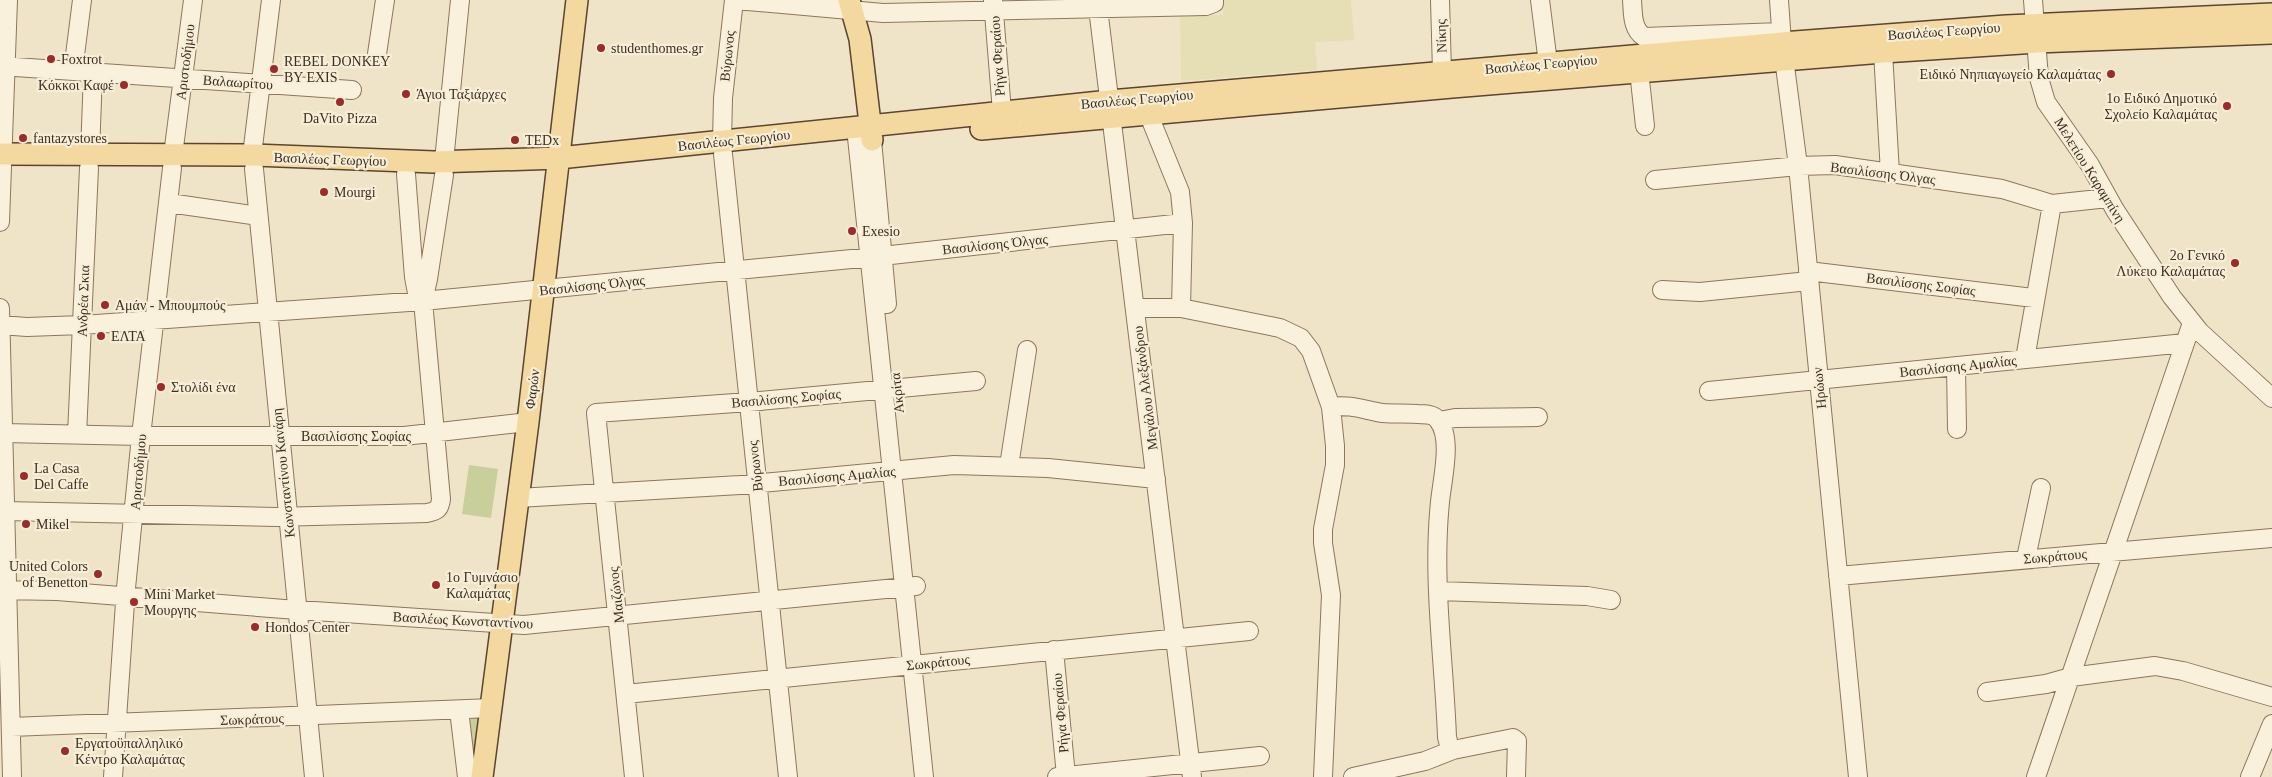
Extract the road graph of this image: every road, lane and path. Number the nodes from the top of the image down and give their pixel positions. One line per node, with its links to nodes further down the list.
1 (8, 0): 25 (street)
2 (82, 0): 26 (street)
3 (193, 0): 30 (street, Αριστοδήμου)
4 (272, 0): 31 (street, Κωνσταντίνου Κανάρη)
5 (385, 0): 23 (street)
6 (460, 0): 45 (street)
7 (577, 0): 43 (main road, Φαρών)
8 (735, 0): 16 (street); 38 (street, Βύρωνος)
9 (1440, 0): 29 (street, Νίκης)
10 (1540, 0): 24 (street)
11 (1779, 0): 21 (street, Ηρώων)
12 (2033, 0): 19 (street, Μελετίου Καραμπίνη)
13 (1627, 1): 21 (street)
14 (1214, 2): 15 (street)
15 (1097, 4): 17 (street); 33 (street, Μεγάλου Αλεξάνδρου)
16 (850, 5): 17 (street); 37 (main road, Ακρίτα)
17 (994, 5): 34 (street, Ρήγα Φεραίου)
18 (2272, 14): 19 (main road, Βασιλέως Γεωργίου)
19 (2035, 33): 20 (main road, Βασιλέως Γεωργίου); 21 (main road, Βασιλέως Γεωργίου); 22 (main road, Βασιλέως Γεωργίου); 49 (street, Μελετίου Καραμπίνη)
20 (2272, 33)
21 (1783, 45): 22 (main road, Βασιλέως Γεωργίου); 24 (main road, Βασιλέως Γεωργίου); 27 (main road, Βασιλέως Γεωργίου); 44 (street, Ηρώων)
22 (1882, 52): 46 (street)
23 (377, 54)
24 (1548, 63): 29 (main road, Βασιλέως Γεωργίου)
25 (3, 66): 26 (street, Βαλαωρίτου); 39 (street)
26 (73, 71): 28 (street, Βαλαωρίτου)
27 (1639, 71): 35 (main road, Βασιλέως Γεωργίου); 36 (street)
28 (93, 72): 30 (street, Βαλαωρίτου); 40 (street, Ανδρέα Σκια)
29 (1442, 72): 33 (main road, Βασιλέως Γεωργίου)
30 (183, 78): 31 (street, Βαλαωρίτου); 41 (street, Αριστοδήμου)
31 (260, 84): 32 (street, Βαλαωρίτου); 42 (street, Κωνσταντίνου Κανάρη)
32 (352, 90)
33 (1111, 108): 34 (main road, Βασιλέως Γεωργίου); 35 (main road, Βασιλέως Γεωργίου); 37 (main road, Βασιλέως Γεωργίου); 55 (street, Μεγάλου Αλεξάνδρου)
34 (1002, 112): 37 (main road, Βασιλέως Γεωργίου)
35 (1148, 113): 54 (street)
36 (1645, 126)
37 (864, 134): 38 (main road, Βασιλέως Γεωργίου); 56 (street, Ακρίτα)
38 (723, 148): 43 (main road, Βασιλέως Γεωργίου); 57 (street, Βύρωνος)
39 (1, 158): 40 (main road, Βασιλέως Γεωργίου); 53 (street)
40 (89, 161): 41 (main road, Βασιλέως Γεωργίου); 70 (street, Ανδρέα Σκια)
41 (173, 161): 42 (main road, Βασιλέως Γεωργίου); 50 (street, Αριστοδήμου)
42 (253, 162): 45 (main road, Βασιλέως Γεωργίου); 47 (main road, Βασιλέως Γεωργίου); 52 (street, Κωνσταντίνου Κανάρη)
43 (558, 165): 45 (main road, Βασιλέως Γεωργίου); 59 (main road, Φαρών)
44 (1798, 166): 46 (street, Βασιλίσσης Όλγας); 48 (street, Βασιλίσσης Όλγας); 58 (street, Ηρώων)
45 (444, 168): 47 (main road, Βασιλέως Γεωργίου); 62 (street)
46 (1890, 173): 51 (street, Βασιλίσσης Όλγας)
47 (406, 174): 62 (street)
48 (1654, 180)
49 (2108, 198): 51 (street, Βασιλίσσης Όλγας); 68 (street, Μελετίου Καραμπίνη)
50 (169, 203): 52 (street); 67 (street, Αριστοδήμου)
51 (2052, 204): 61 (street)
52 (258, 216): 66 (street, Κωνσταντίνου Κανάρη)
53 (0, 222)
54 (1183, 223): 55 (street, Βασιλίσσης Όλγας); 65 (street)
55 (1126, 230): 56 (street, Βασιλίσσης Όλγας); 64 (street, Μεγάλου Αλεξάνδρου)
56 (876, 256): 57 (street, Βασιλίσσης Όλγας); 77 (street, Ακρίτα)
57 (735, 270): 59 (street, Βασιλίσσης Όλγας); 80 (street, Βύρωνος)
58 (1808, 276): 60 (street, Βασιλίσσης Σοφίας); 61 (street, Βασιλίσσης Σοφίας); 75 (street, Ηρώων)
59 (544, 290): 62 (street, Βασιλίσσης Όλγας); 85 (main road, Φαρών)
60 (1662, 290)
61 (2034, 298): 73 (street)
62 (423, 301): 66 (street, Βασιλίσσης Όλγας); 88 (street)
63 (0, 308): 69 (street)
64 (1136, 308): 65 (street); 95 (street, Μεγάλου Αλεξάνδρου)
65 (1181, 308): 81 (street)
66 (268, 311): 67 (street, Βασιλίσσης Όλγας); 91 (street, Κωνσταντίνου Κανάρη)
67 (155, 320): 70 (street, Βασιλίσσης Όλγας); 90 (street, Αριστοδήμου)
68 (2192, 323): 71 (street); 79 (street, Μελετίου Καραμπίνη)
69 (0, 325): 70 (street, Βασιλίσσης Όλγας); 87 (street)
70 (82, 325): 89 (street, Ανδρέα Σκια)
71 (2185, 343): 73 (street, Βασιλίσσης Αμαλίας); 104 (street)
72 (1027, 350): 93 (street)
73 (2024, 359): 74 (street, Βασιλίσσης Αμαλίας)
74 (1956, 366): 75 (street, Βασιλίσσης Αμαλίας); 86 (street)
75 (1818, 380): 78 (street, Βασιλίσσης Αμαλίας); 106 (street, Ηρώων)
76 (976, 381): 77 (street, Βασιλίσσης Σοφίας)
77 (890, 388): 80 (street, Βασιλίσσης Σοφίας); 94 (street, Ακρίτα)
78 (1709, 391)
79 (2272, 398)
80 (749, 402): 82 (street, Βασιλίσσης Σοφίας); 96 (street, Βύρωνος)
81 (1331, 407): 84 (street); 144 (street)
82 (596, 413): 98 (street, Μαιζώνος)
83 (1538, 417): 84 (street)
84 (1439, 421): 109 (street)
85 (528, 422): 88 (street, Βασιλίσσης Σοφίας); 99 (main road, Φαρών)
86 (1957, 429)
87 (4, 433): 89 (street, Βασιλίσσης Σοφίας); 92 (street)
88 (436, 434): 91 (street, Βασιλίσσης Σοφίας); 102 (street)
89 (77, 435): 90 (street, Βασιλίσσης Σοφίας)
90 (141, 436): 91 (street, Βασιλίσσης Σοφίας); 101 (street, Αριστοδήμου)
91 (280, 436): 102 (street, Κωνσταντίνου Κανάρη)
92 (2, 454): 100 (street)
93 (1009, 466): 94 (street, Βασιλίσσης Αμαλίας); 95 (street, Βασιλίσσης Αμαλίας)
94 (899, 470): 96 (street, Βασιλίσσης Αμαλίας); 107 (street, Ακρίτα)
95 (1156, 479): 117 (street, Μεγάλου Αλεξάνδρου)
96 (757, 483): 98 (street, Βασιλίσσης Αμαλίας); 112 (street, Βύρωνος)
97 (2041, 488): 105 (street)
98 (606, 493): 99 (street, Βασιλίσσης Αμαλίας); 114 (street, Μαιζώνος)
99 (518, 498): 115 (main road, Φαρών)
100 (5, 511): 101 (street); 108 (street)
101 (134, 514): 102 (street); 110 (street, Αριστοδήμου)
102 (287, 517): 113 (street, Κωνσταντίνου Κανάρη)
103 (2272, 538): 104 (street, Σωκράτους)
104 (2114, 551): 105 (street, Σωκράτους); 120 (street)
105 (2026, 558): 106 (street, Σωκράτους)
106 (1838, 576): 147 (street, Ηρώων)
107 (911, 587): 112 (street, Βασιλέως Κωνσταντίνου); 119 (street, Ακρίτα)
108 (4, 590): 110 (street, Βασιλέως Κωνσταντίνου); 130 (street)
109 (1438, 592): 111 (street); 131 (street)
110 (126, 596): 113 (street, Βασιλέως Κωνσταντίνου); 128 (street, Αριστοδήμου)
111 (1611, 600)
112 (770, 601): 114 (street, Βασιλέως Κωνσταντίνου); 121 (street, Βύρωνος)
113 (297, 609): 115 (street, Βασιλέως Κωνσταντίνου); 127 (street, Κωνσταντίνου Κανάρη)
114 (618, 616): 115 (street, Βασιλέως Κωνσταντίνου); 123 (street, Μαιζώνος)
115 (502, 624): 125 (main road, Φαρών)
116 (1249, 630): 117 (street, Σωκράτους)
117 (1176, 638): 118 (street, Σωκράτους); 133 (street, Μεγάλου Αλεξάνδρου)
118 (1054, 650): 119 (street, Σωκράτους); 134 (street, Ρήγα Φεραίου)
119 (919, 664): 121 (street, Σωκράτους); 142 (street, Ακρίτα); 143 (street, Ακρίτα)
120 (2071, 677): 122 (street); 124 (street); 148 (street)
121 (778, 678): 123 (street, Σωκράτους); 141 (street, Βύρωνος)
122 (1987, 692)
123 (626, 694): 140 (street, Μαιζώνος)
124 (2272, 697)
125 (492, 708): 126 (street, Σωκράτους); 139 (main road, Φαρών)
126 (458, 710): 127 (street, Σωκράτους); 138 (street)
127 (308, 717): 128 (street, Σωκράτους); 137 (street, Κωνσταντίνου Κανάρη)
128 (116, 724): 130 (street, Σωκράτους); 136 (street, Αριστοδήμου)
129 (2272, 724): 149 (street)
130 (11, 727): 135 (street)
131 (1454, 750): 145 (street); 146 (street)
132 (1260, 756): 133 (street)
133 (1192, 770): 134 (street)
134 (1062, 776)
135 (12, 777)
136 (113, 777)
137 (314, 777)
138 (467, 777)
139 (482, 777)
140 (634, 777)
141 (788, 777)
142 (924, 777)
143 (936, 777)
144 (1323, 777)
145 (1353, 777)
146 (1516, 777)
147 (1858, 777)
148 (2036, 777)
149 (2250, 777)

